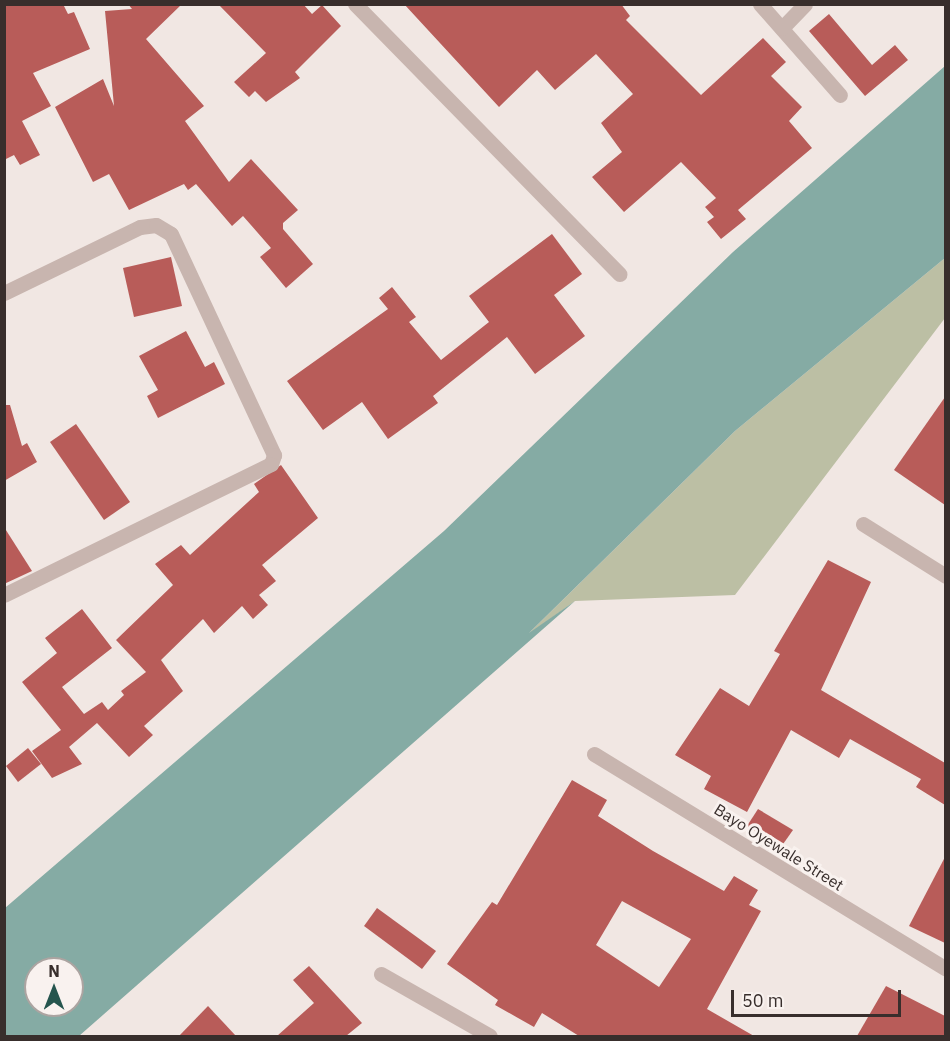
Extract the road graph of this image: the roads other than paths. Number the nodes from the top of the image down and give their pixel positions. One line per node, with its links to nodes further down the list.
1 (355, 4): 6 (street)
2 (760, 4): 4 (street)
3 (806, 4): 4 (street)
4 (782, 28): 5 (street)
5 (840, 95)
6 (619, 274)
7 (4, 293): 10 (street)
8 (863, 524): 9 (street)
9 (945, 576)
10 (4, 595)
11 (594, 754): 12 (street, Bayo Oyewale Street)
12 (945, 969)
13 (381, 974): 14 (street)
14 (490, 1036)

